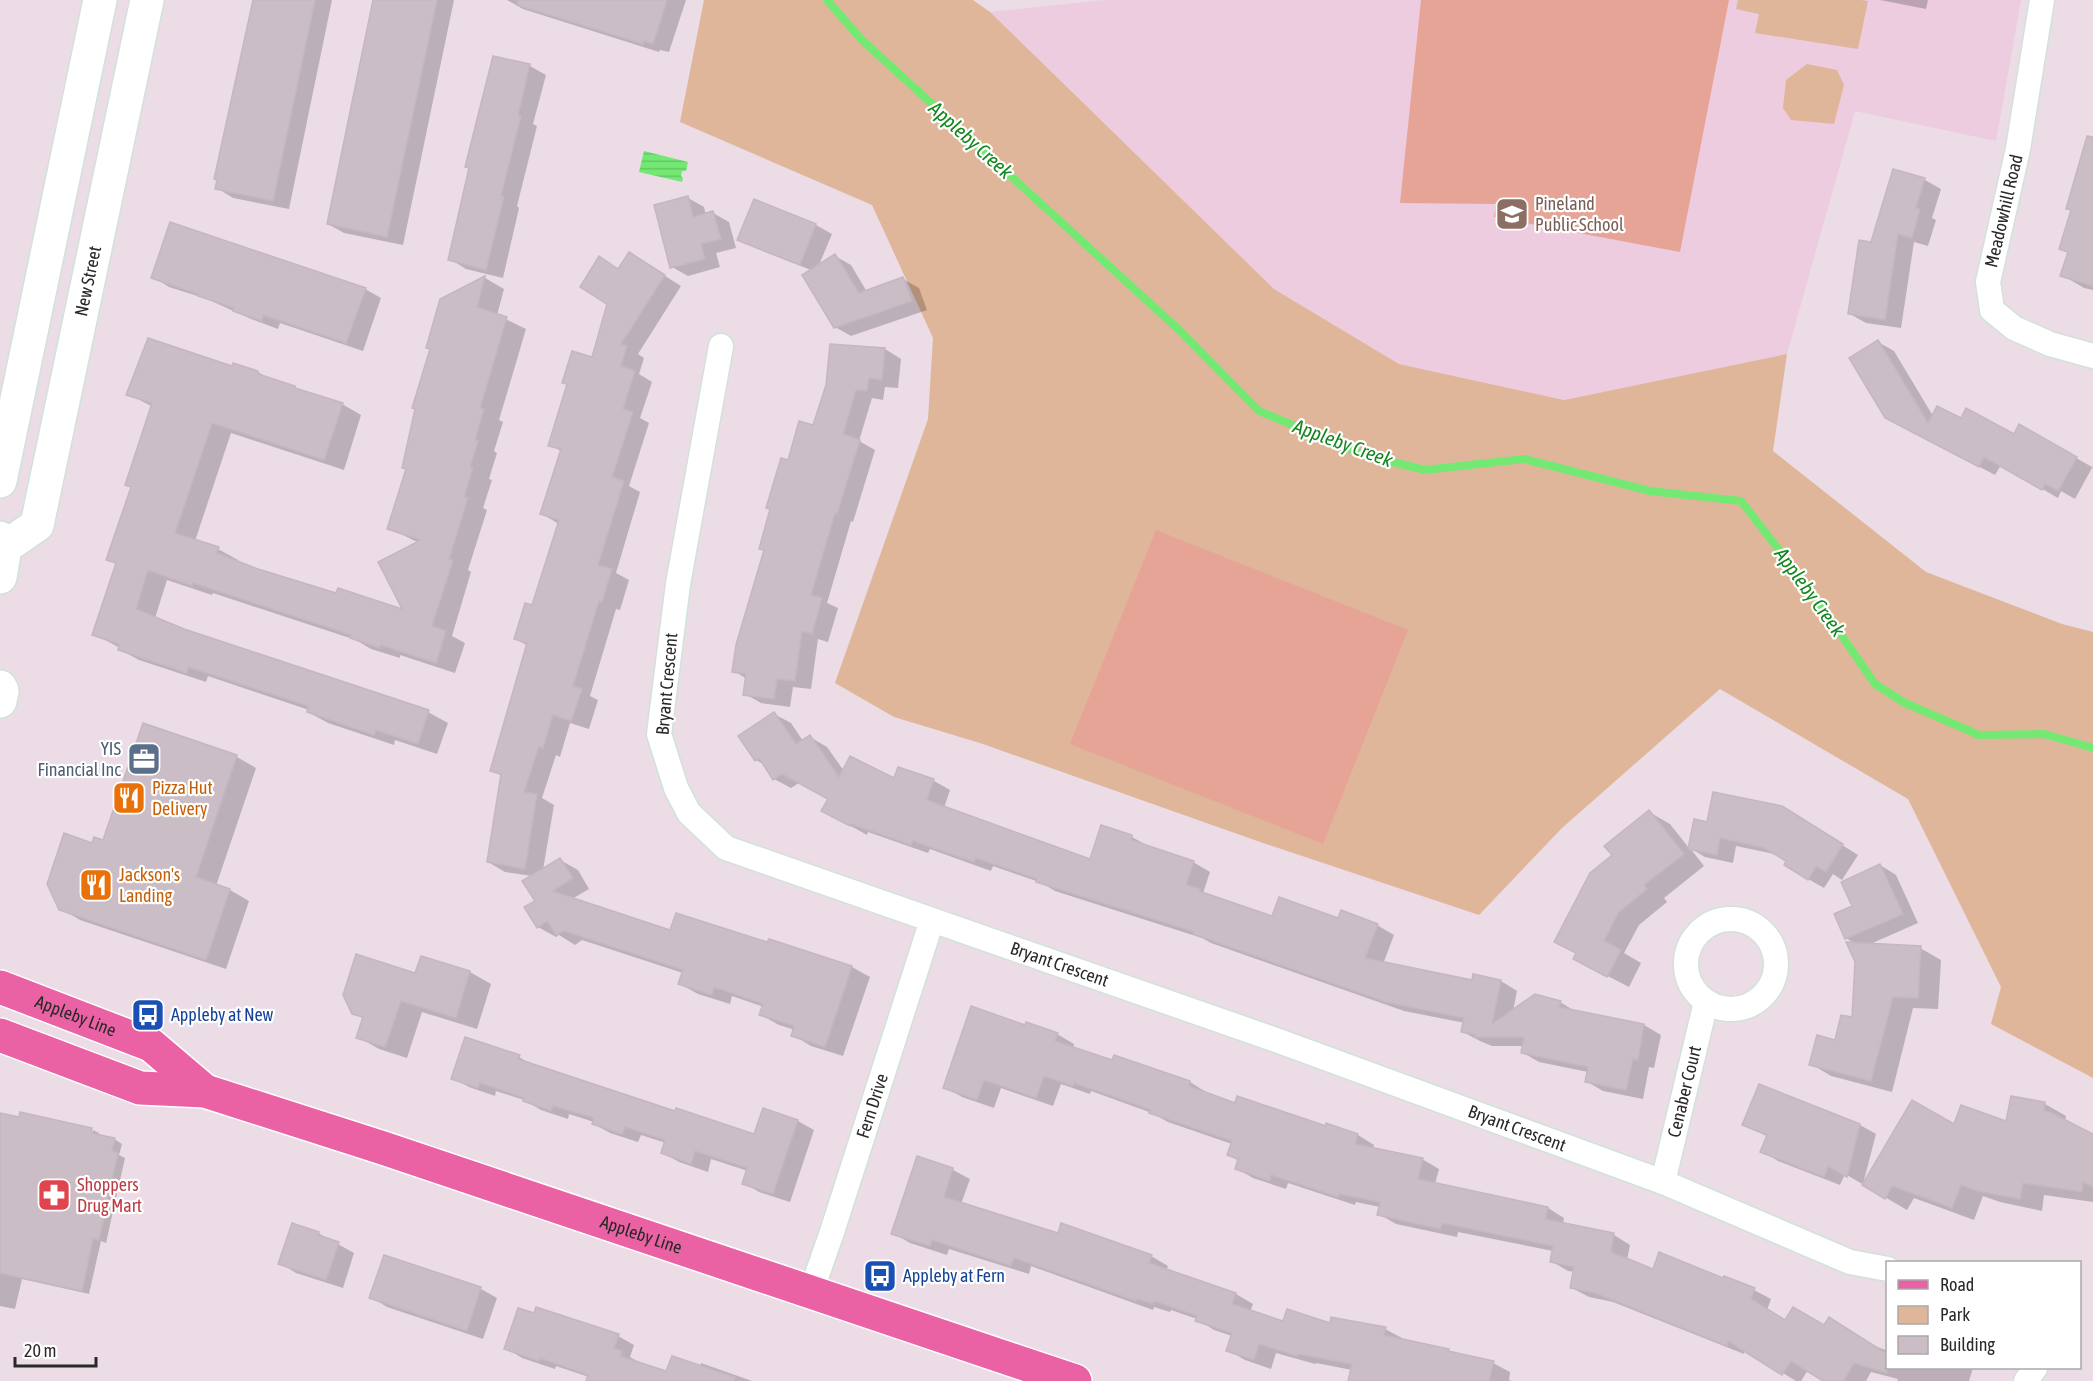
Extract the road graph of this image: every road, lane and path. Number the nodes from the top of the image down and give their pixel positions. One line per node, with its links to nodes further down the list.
1 (100, 0): 6 (main road)
2 (147, 0): 7 (main road, New Street)
3 (2042, 0): 5 (street, Meadowhill Road)
4 (722, 346): 10 (street, Bryant Crescent)
5 (2093, 356)
6 (0, 481)
7 (2, 554)
8 (0, 687): 9 (main road)
9 (0, 700)
10 (932, 920): 15 (street, Bryant Crescent); 17 (street, Fern Drive)
11 (0, 987): 14 (main road, Appleby Line)
12 (1706, 1002): 15 (street, Cenaber Court)
13 (0, 1035): 14 (main road, Appleby Line)
14 (205, 1091): 17 (main road, Appleby Line)
15 (1663, 1182): 16 (street, Bryant Crescent)
16 (1886, 1269)
17 (811, 1292): 18 (main road, Appleby Line)
18 (1076, 1381)

